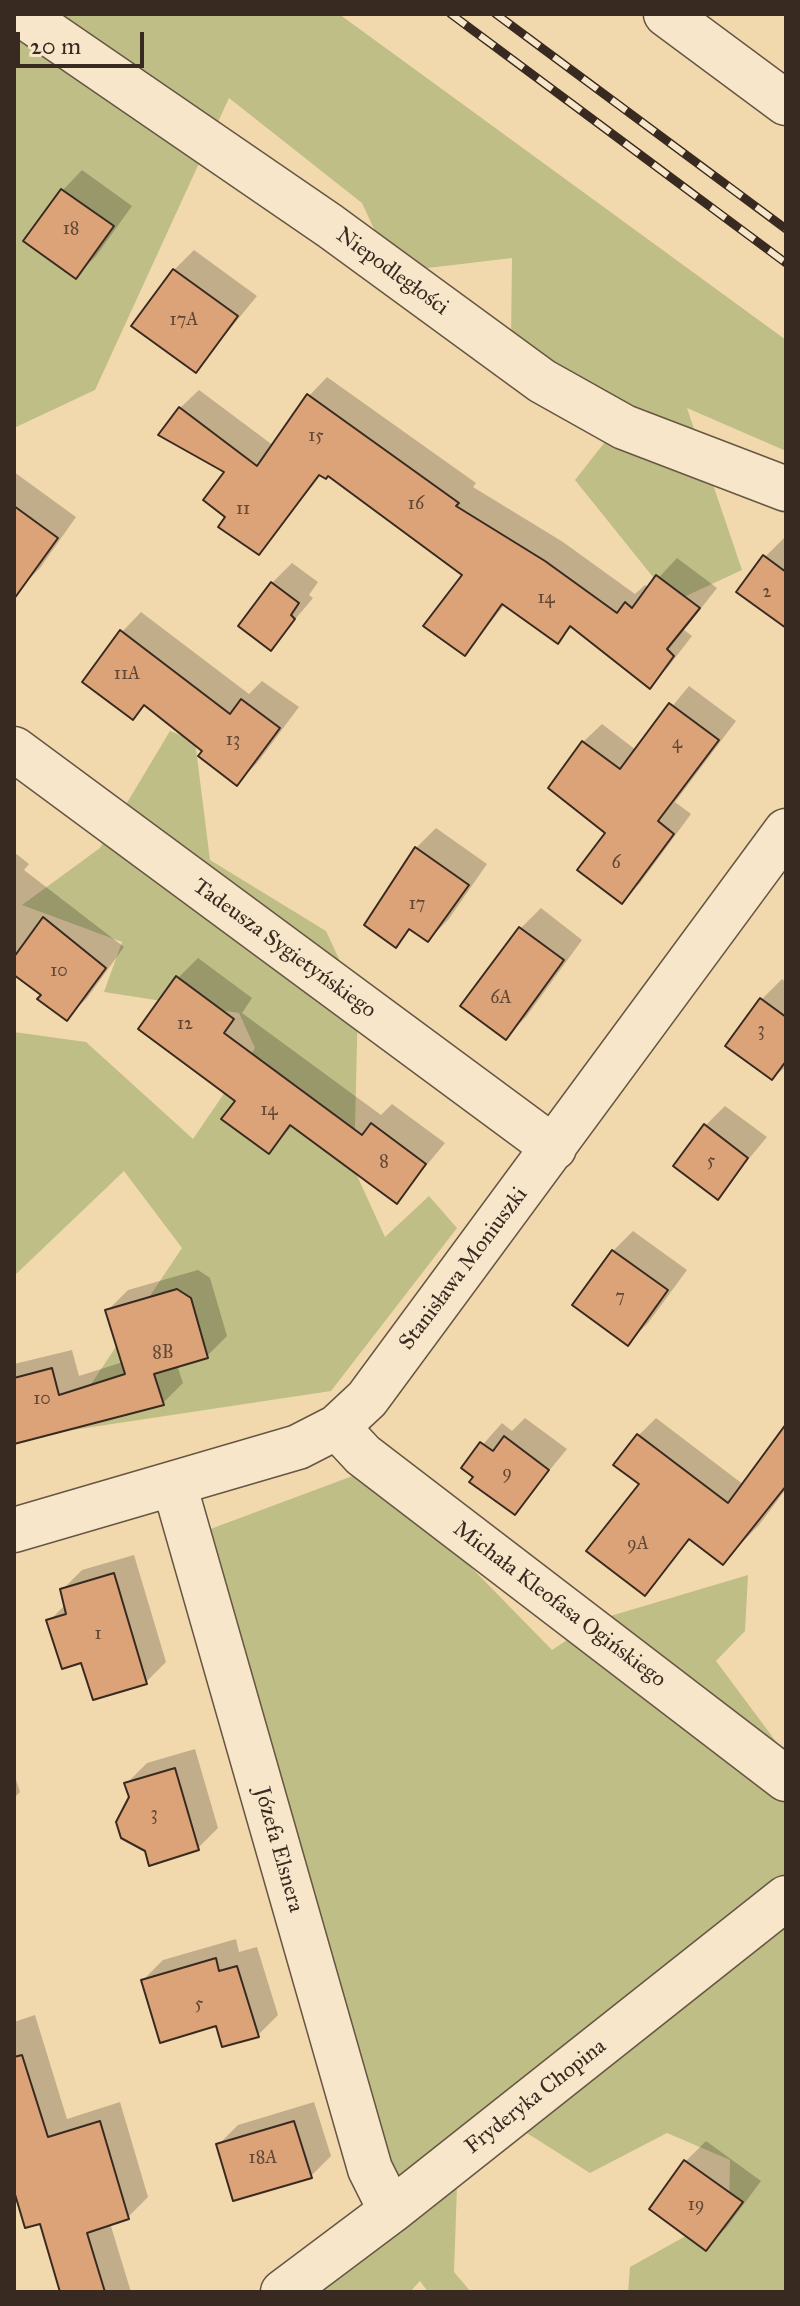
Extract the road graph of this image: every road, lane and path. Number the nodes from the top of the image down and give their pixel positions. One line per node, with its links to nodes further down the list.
1 (21, 14): 4 (street, Niepodległości)
2 (666, 14): 3 (street)
3 (786, 103)
4 (786, 489)
5 (14, 749): 7 (street, Tadeusza Sygietyńskiego)
6 (786, 831): 7 (street, Stanisława Moniuszki)
7 (554, 1148): 8 (street, Stanisława Moniuszki)
8 (337, 1427): 9 (street, Stanisława Moniuszki); 11 (street, Michała Kleofasa Ogińskiego)
9 (174, 1484): 10 (street, Stanisława Moniuszki); 13 (street, Józefa Elsnera)
10 (14, 1530)
11 (786, 1779)
12 (786, 1898): 13 (street, Fryderyka Chopina)
13 (391, 2211): 14 (street, Fryderyka Chopina)
14 (283, 2292)

